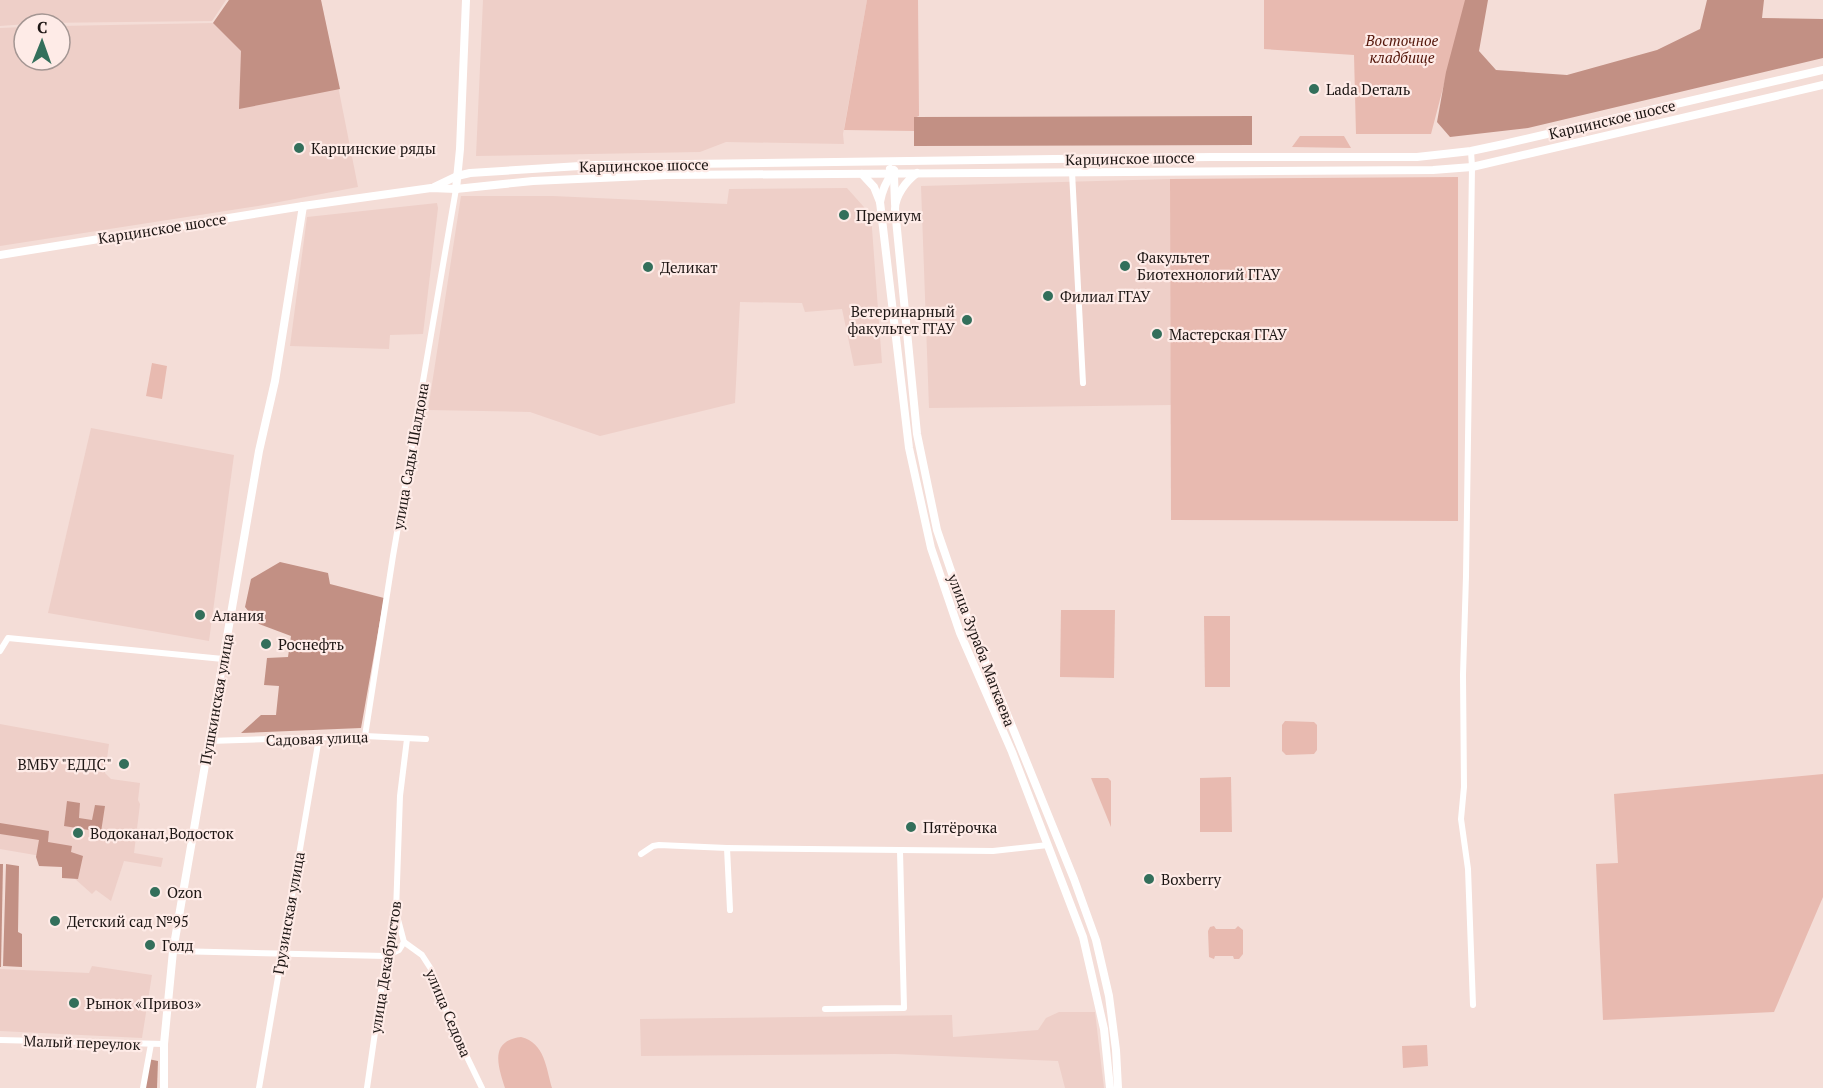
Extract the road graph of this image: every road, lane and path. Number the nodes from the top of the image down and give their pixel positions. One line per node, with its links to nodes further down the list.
1 (466, 0): 12 (main road, улица Сады Шалдона)
2 (1823, 70): 4 (main road, Карцинское шоссе)
3 (1823, 86): 7 (main road, Карцинское шоссе)
4 (1471, 151): 5 (main road, Карцинское шоссе); 7 (street)
5 (909, 161): 6 (main road, Карцинское шоссе); 9 (main road)
6 (879, 162): 9 (main road); 12 (main road, Карцинское шоссе)
7 (1472, 167): 8 (main road, Карцинское шоссе); 39 (street)
8 (1072, 172): 10 (main road, Карцинское шоссе); 19 (street)
9 (892, 173): 10 (main road, Карцинское шоссе); 11 (main road, Карцинское шоссе); 15 (main road); 16 (main road, улица Зураба Магкаева)
10 (918, 173): 16 (main road)
11 (862, 174): 14 (main road, Карцинское шоссе); 15 (main road, улица Зураба Магкаева)
12 (458, 176): 13 (main road, Карцинское шоссе); 14 (main road, улица Сады Шалдона)
13 (431, 188): 14 (main road, Карцинское шоссе); 17 (main road, Карцинское шоссе)
14 (456, 189): 24 (street, улица Сады Шалдона)
15 (880, 202): 21 (main road, улица Зураба Магкаева)
16 (895, 203): 20 (main road, улица Зураба Магкаева)
17 (303, 206): 18 (main road, Карцинское шоссе); 23 (main road, Пушкинская улица)
18 (0, 255)
19 (1083, 383)
20 (971, 629): 21 (street); 50 (main road, улица Зураба Магкаева)
21 (960, 633): 29 (main road, улица Зураба Магкаева)
22 (0, 651): 23 (street)
23 (223, 659): 28 (main road, Пушкинская улица)
24 (365, 736): 25 (street, Садовая улица); 26 (street, Садовая улица)
25 (319, 738): 28 (street, Садовая улица); 37 (street, Грузинская улица)
26 (407, 739): 27 (street, Садовая улица); 34 (street, улица Декабристов)
27 (426, 739)
28 (209, 741): 36 (main road, Пушкинская улица)
29 (1048, 844): 31 (street); 49 (main road, улица Зураба Магкаева)
30 (728, 848): 31 (street); 32 (street); 33 (street)
31 (900, 851): 40 (street)
32 (641, 854)
33 (730, 910)
34 (396, 912): 35 (street); 38 (street, улица Декабристов)
35 (404, 942): 38 (street); 48 (street, улица Седова)
36 (172, 951): 37 (street); 43 (main road, Пушкинская улица)
37 (281, 953): 38 (street); 46 (street, Грузинская улица)
38 (386, 956): 47 (street, улица Декабристов)
39 (1473, 1005)
40 (825, 1009)
41 (0, 1040): 42 (street, Малый переулок)
42 (151, 1044): 43 (street, Малый переулок); 44 (street)
43 (164, 1044): 45 (main road, Пушкинская улица)
44 (143, 1088)
45 (164, 1088)
46 (259, 1088)
47 (367, 1088)
48 (482, 1088)
49 (1110, 1088)
50 (1118, 1088)

